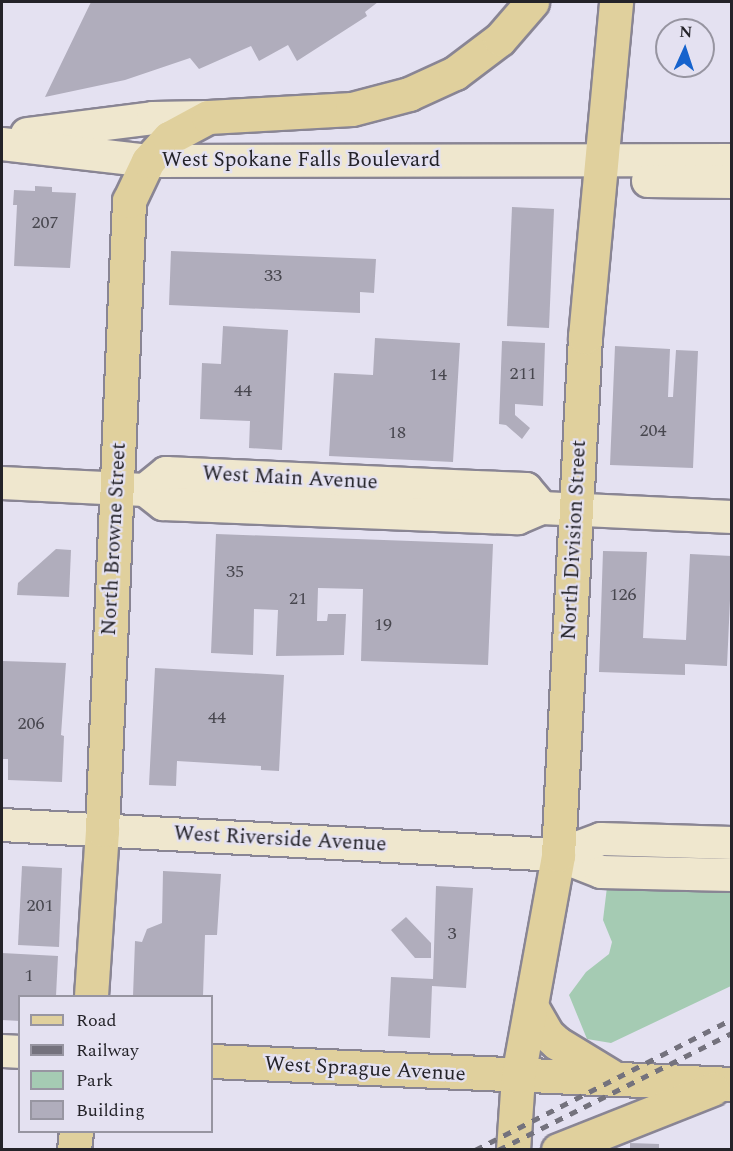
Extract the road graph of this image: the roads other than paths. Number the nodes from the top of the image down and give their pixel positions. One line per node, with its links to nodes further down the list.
1 (532, 2): 3 (main road)
2 (616, 2): 8 (main road, North Division Street)
3 (208, 117): 4 (main road); 7 (main road, North Browne Street)
4 (2, 138)
5 (2, 144): 7 (main road, West Spokane Falls Boulevard)
6 (732, 160): 8 (main road)
7 (148, 161): 8 (main road, West Spokane Falls Boulevard); 11 (main road, North Browne Street)
8 (600, 170): 9 (main road); 12 (main road, North Division Street)
9 (732, 182)
10 (2, 483): 11 (main road)
11 (131, 489): 12 (main road, West Main Avenue); 15 (main road, North Browne Street)
12 (577, 509): 13 (main road, West Main Avenue); 17 (main road, North Division Street)
13 (732, 516)
14 (2, 825): 15 (main road, West Riverside Avenue)
15 (102, 830): 17 (main road, West Riverside Avenue); 19 (main road, North Browne Street)
16 (732, 843): 17 (main road)
17 (558, 855): 18 (main road); 20 (main road, North Division Street)
18 (732, 875)
19 (91, 995)
20 (531, 1006): 24 (main road, North Division Street); 25 (main road)
21 (2, 1051): 22 (main road)
22 (18, 1052)
23 (213, 1061): 24 (main road, West Sprague Avenue)
24 (518, 1076): 25 (main road, West Sprague Avenue); 29 (main road, North Division Street)
25 (621, 1080): 26 (main road, West Sprague Avenue)
26 (728, 1084): 30 (main road)
27 (76, 1133): 28 (main road)
28 (74, 1149)
29 (513, 1149)
30 (558, 1149)

